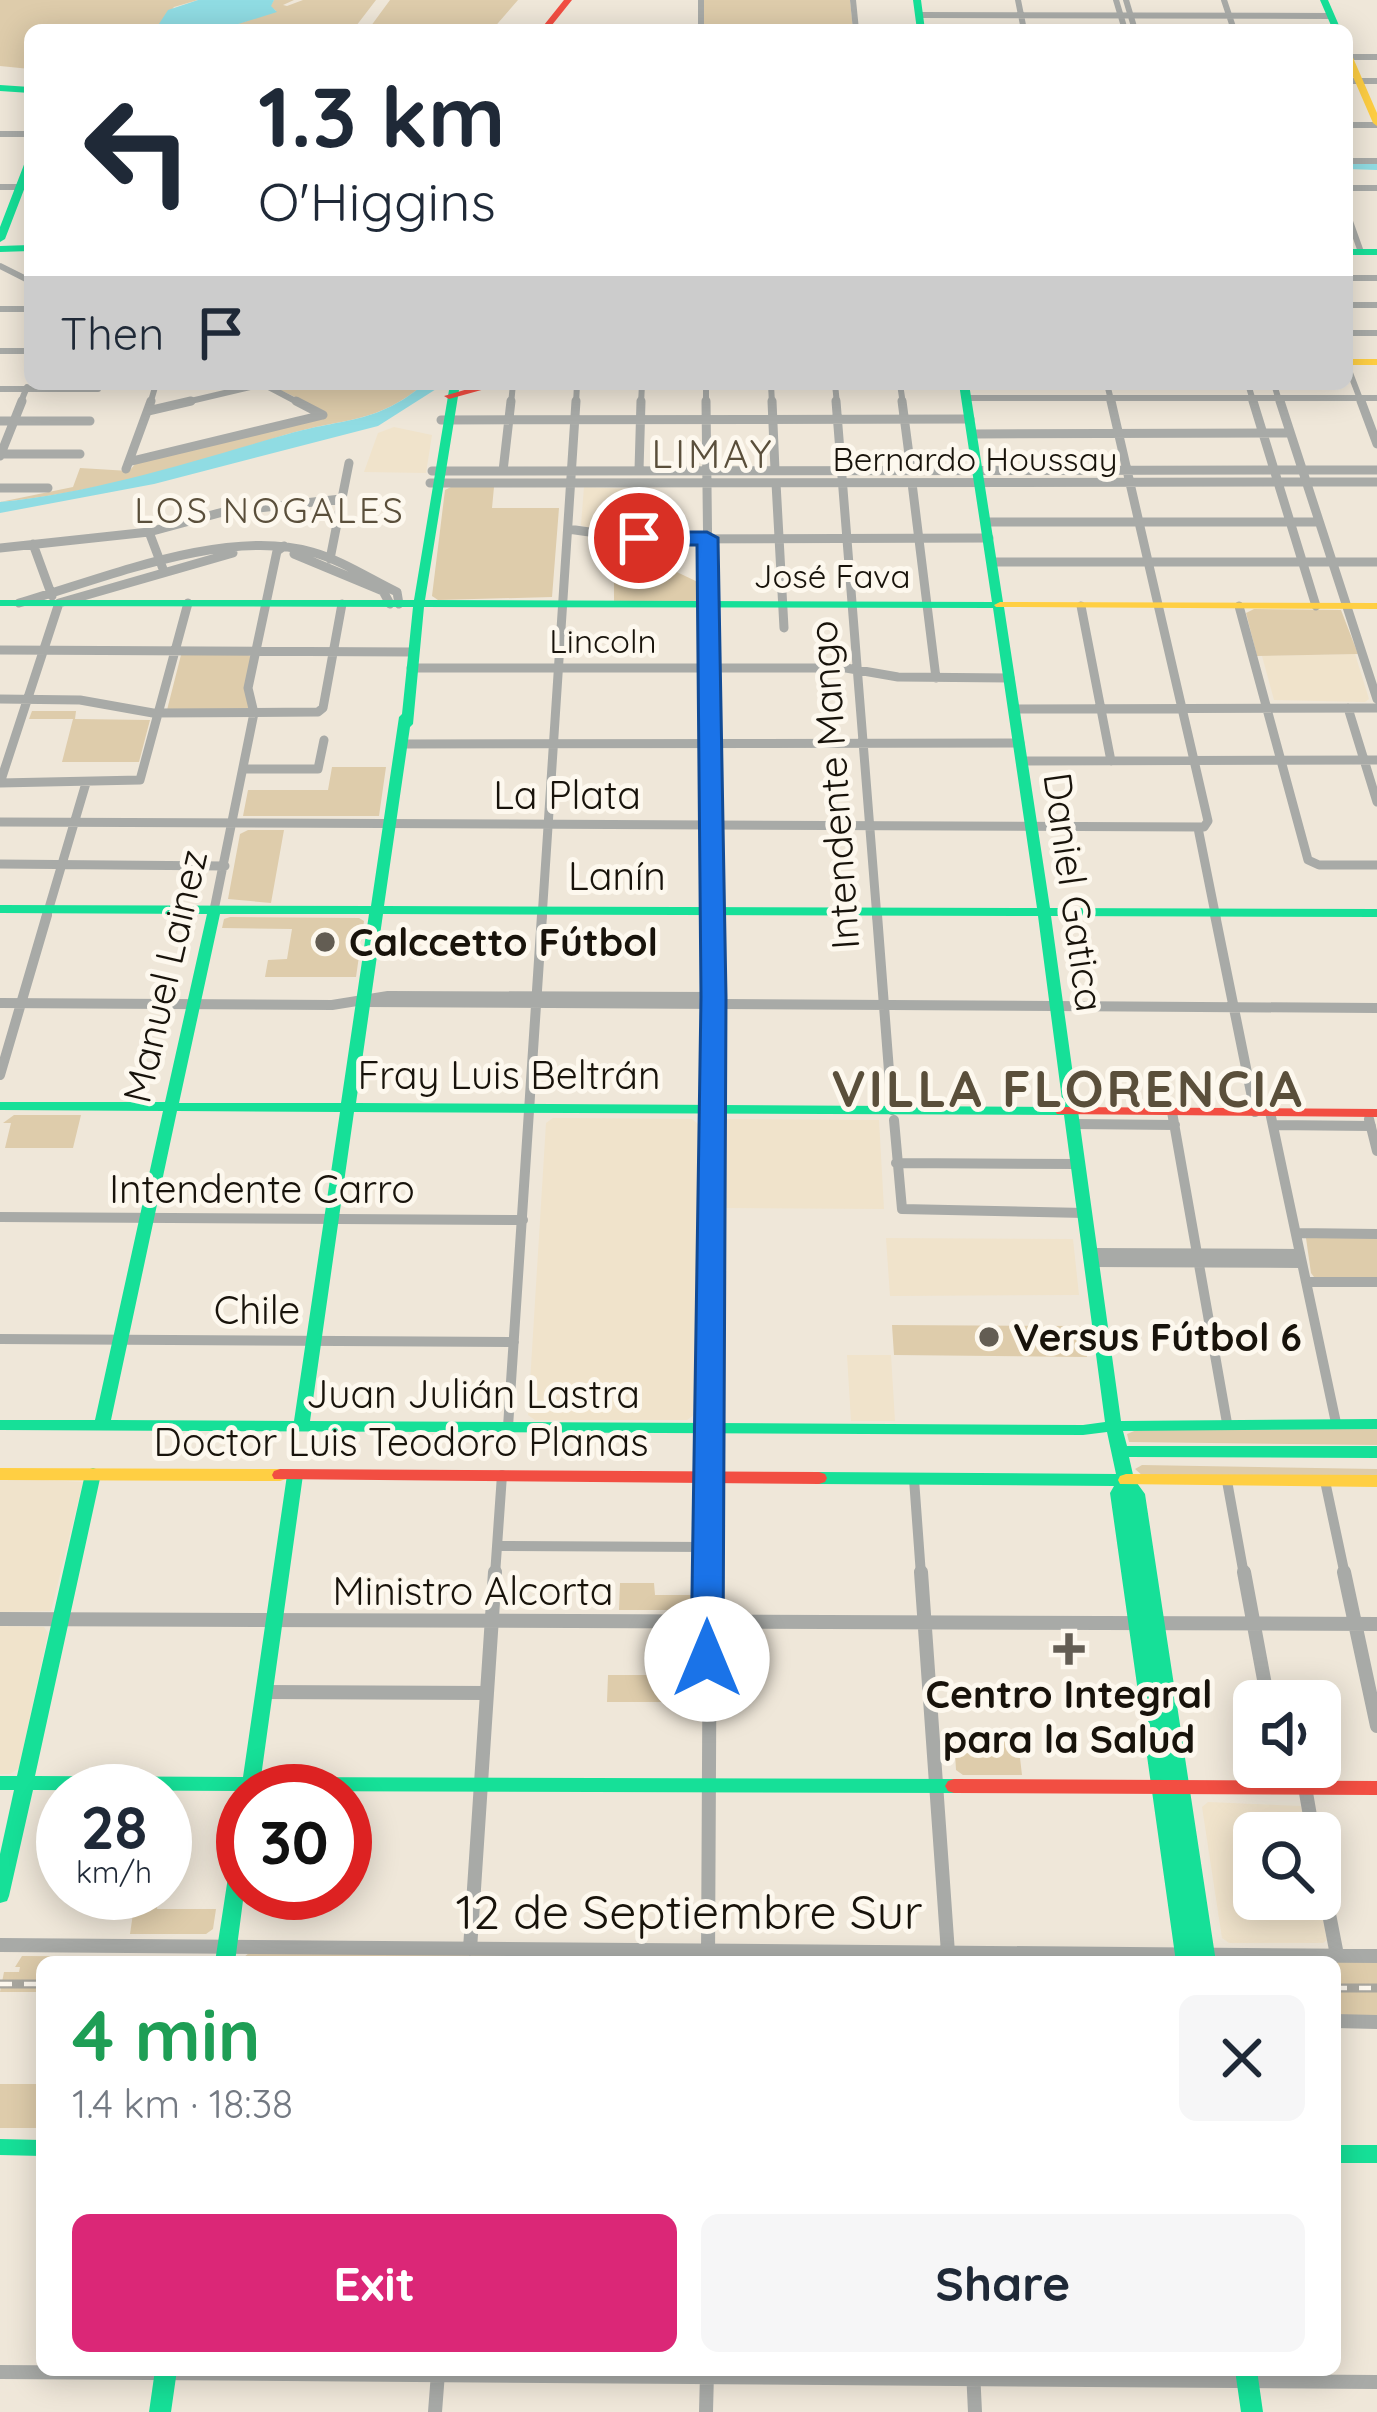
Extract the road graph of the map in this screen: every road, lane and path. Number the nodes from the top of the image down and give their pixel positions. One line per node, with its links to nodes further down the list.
1 (568, 0): 12 (main road)
2 (1018, 0): 8 (street)
3 (1116, 0): 9 (street)
4 (1126, 0): 10 (street)
5 (1224, 0): 11 (street)
6 (919, 15): 8 (street)
7 (1331, 15): 11 (street)
8 (1022, 16): 9 (street); 13 (street)
9 (1121, 16): 10 (street); 14 (street)
10 (1131, 16): 11 (street); 15 (street)
11 (1230, 16): 16 (street)
12 (549, 24)
13 (1023, 24)
14 (1123, 24)
15 (1134, 24)
16 (1232, 24)
17 (1361, 81): 18 (main road)
18 (1373, 103): 19 (main road)
19 (1377, 124)
20 (24, 189): 21 (main road)
21 (0, 239)
22 (1353, 381): 42 (street)
23 (26, 390): 54 (street)
24 (154, 390): 44 (street)
25 (237, 390): 44 (street)
26 (274, 390): 44 (street)
27 (454, 390): 49 (main road)
28 (512, 390): 50 (street)
29 (577, 390): 51 (street)
30 (642, 390): 52 (street)
31 (706, 390): 45 (street)
32 (771, 390): 46 (street)
33 (836, 390): 47 (street, Intendente Mango)
34 (901, 390): 48 (street)
35 (1108, 390): 39 (street)
36 (1250, 390): 40 (street)
37 (1276, 390): 41 (street)
38 (966, 391): 39 (street); 56 (main road, Daniel Gatica)
39 (1110, 398): 40 (street); 57 (street)
40 (1252, 398): 41 (street); 58 (street)
41 (1278, 398): 42 (street); 59 (street)
42 (1359, 398): 43 (street); 60 (street)
43 (1377, 398)
44 (148, 411)
45 (707, 419): 46 (street); 52 (street); 67 (street)
46 (773, 419): 47 (street); 68 (street)
47 (838, 419): 48 (street); 69 (street, Intendente Mango)
48 (904, 419): 56 (street); 70 (street)
49 (445, 420): 50 (street); 76 (main road)
50 (509, 420): 51 (street); 75 (street)
51 (575, 420): 52 (street); 65 (street)
52 (640, 420): 66 (street)
53 (0, 421): 54 (street)
54 (14, 421): 55 (street); 63 (street)
55 (90, 422)
56 (971, 426): 57 (street); 77 (main road, Daniel Gatica)
57 (1119, 433): 58 (street); 71 (street)
58 (1263, 433): 59 (street); 72 (street)
59 (1290, 433): 73 (street)
60 (1375, 433): 61 (street)
61 (1377, 444)
62 (80, 454): 63 (street)
63 (0, 455)
64 (350, 464): 90 (street)
65 (572, 470): 66 (street, Bernardo Houssay); 75 (street, Bernardo Houssay); 81 (street)
66 (639, 470): 67 (street, Bernardo Houssay)
67 (707, 470): 68 (street, Bernardo Houssay); 83 (street)
68 (775, 470): 69 (street, Bernardo Houssay)
69 (843, 470): 70 (street, Bernardo Houssay); 85 (street, Intendente Mango)
70 (911, 470): 77 (street, Bernardo Houssay)
71 (1127, 470): 72 (street, Bernardo Houssay); 77 (street, Bernardo Houssay); 87 (street)
72 (1275, 470): 73 (street, Bernardo Houssay); 78 (street)
73 (1302, 470): 74 (street, Bernardo Houssay); 79 (street)
74 (1377, 470)
75 (503, 471): 76 (street, Bernardo Houssay)
76 (435, 477): 81 (street, Bernardo Houssay); 118 (main road)
77 (979, 477): 86 (street, Bernardo Houssay); 87 (street, Bernardo Houssay); 95 (main road, Daniel Gatica)
78 (1279, 482): 79 (street, Bernardo Houssay); 87 (street, Bernardo Houssay); 91 (street)
79 (1306, 482): 80 (street, Bernardo Houssay); 92 (street)
80 (1377, 482)
81 (571, 483): 82 (street, Bernardo Houssay); 94 (street)
82 (640, 483): 83 (street, Bernardo Houssay); 97 (street)
83 (707, 483): 84 (street, Bernardo Houssay); 98 (street)
84 (776, 483): 85 (street, Bernardo Houssay); 99 (street)
85 (844, 483): 86 (street, Bernardo Houssay); 100 (street, Intendente Mango)
86 (912, 483): 101 (street)
87 (1130, 483): 93 (street)
88 (0, 488): 89 (street)
89 (48, 488)
90 (341, 499): 96 (street); 105 (street)
91 (1291, 521): 92 (street); 93 (street); 108 (street)
92 (1319, 521): 109 (street)
93 (1140, 522): 95 (street); 107 (street)
94 (568, 529): 97 (street); 119 (street)
95 (987, 530): 101 (street); 106 (main road, Daniel Gatica)
96 (148, 532): 102 (street); 111 (street)
97 (639, 538): 98 (street)
98 (707, 538): 99 (street); 120 (street)
99 (779, 538): 100 (street); 121 (street)
100 (848, 538): 101 (street); 122 (street, Intendente Mango)
101 (919, 538): 123 (street)
102 (33, 544): 103 (street); 112 (street)
103 (0, 548)
104 (281, 548): 105 (street); 111 (street); 113 (street); 116 (street, Manuel Lainez)
105 (330, 559): 113 (street)
106 (993, 562): 107 (street); 124 (main road, Daniel Gatica)
107 (1149, 562): 108 (street); 126 (street)
108 (1303, 562): 109 (street); 128 (street)
109 (1332, 562): 110 (street); 129 (street)
110 (1377, 562)
111 (162, 567): 112 (street)
112 (63, 595): 114 (main road, José Fava); 115 (main road, José Fava); 133 (street)
113 (390, 596): 117 (main road, José Fava); 118 (main road, José Fava)
114 (0, 602)
115 (188, 603): 116 (main road, José Fava); 134 (street)
116 (267, 604): 117 (main road, José Fava); 135 (street, Manuel Lainez)
117 (342, 604): 136 (street)
118 (419, 604): 119 (main road, José Fava); 137 (main road)
119 (563, 605): 120 (main road, José Fava); 138 (street)
120 (708, 606): 121 (main road, José Fava); 139 (street)
121 (782, 606): 122 (main road, José Fava); 131 (street)
122 (854, 606): 123 (main road, José Fava); 140 (street, Intendente Mango)
123 (927, 606): 124 (main road, José Fava); 142 (street)
124 (1000, 606): 125 (main road, José Fava); 141 (main road, Daniel Gatica)
125 (1081, 606): 126 (main road, José Fava); 151 (street)
126 (1160, 606): 127 (main road, José Fava); 146 (street)
127 (1239, 606): 128 (main road, José Fava); 147 (street)
128 (1316, 606): 129 (main road, José Fava)
129 (1346, 606): 130 (main road, José Fava); 145 (street)
130 (1377, 606)
131 (784, 628)
132 (0, 650): 133 (street, Lincoln)
133 (44, 650): 134 (street, Lincoln); 144 (street)
134 (176, 651): 135 (street, Lincoln); 153 (street)
135 (256, 651): 136 (street, Lincoln); 152 (street, Manuel Lainez)
136 (334, 652): 137 (street, Lincoln); 152 (street)
137 (412, 660): 138 (street, Lincoln); 154 (main road)
138 (560, 668): 139 (street, Lincoln); 161 (street)
139 (709, 668): 140 (street, Lincoln); 158 (street)
140 (859, 669): 142 (street, Lincoln); 159 (street, Intendente Mango)
141 (1010, 677): 142 (street, Lincoln); 150 (main road, Daniel Gatica)
142 (936, 678)
143 (0, 699): 144 (street)
144 (27, 699): 153 (street); 156 (street)
145 (1377, 699)
146 (1183, 708): 147 (street); 151 (street); 164 (street)
147 (1266, 708): 148 (street); 165 (street)
148 (1348, 708): 149 (street); 166 (street)
149 (1377, 708)
150 (1015, 709): 151 (street); 162 (main road, Daniel Gatica)
151 (1101, 709): 163 (street)
152 (254, 712): 153 (street); 168 (street, Manuel Lainez)
153 (159, 713): 171 (street)
154 (405, 717): 160 (main road); 169 (main road)
155 (0, 738): 156 (street)
156 (14, 739): 170 (street)
157 (324, 740): 168 (street)
158 (710, 743): 159 (street); 161 (street); 178 (street)
159 (864, 743): 162 (street); 179 (street, Intendente Mango)
160 (405, 744): 161 (street); 169 (main road)
161 (555, 744): 177 (street)
162 (1021, 752): 163 (street); 180 (main road, Daniel Gatica)
163 (1111, 760): 164 (street)
164 (1194, 760): 165 (street); 181 (street)
165 (1280, 760): 166 (street); 184 (street)
166 (1364, 760): 167 (street); 172 (street)
167 (1377, 760)
168 (243, 769): 175 (street, Manuel Lainez)
169 (396, 779): 176 (main road)
170 (0, 783): 171 (street)
171 (86, 783): 174 (street)
172 (1377, 802)
173 (0, 822): 174 (street, La Plata)
174 (74, 823): 175 (street, La Plata); 183 (street)
175 (232, 824): 176 (street, La Plata); 185 (street, Manuel Lainez)
176 (389, 825): 177 (street, La Plata); 186 (main road)
177 (550, 826): 178 (street, La Plata); 189 (street)
178 (711, 826): 179 (street, La Plata); 190 (street)
179 (871, 826): 180 (street, La Plata); 191 (street, Intendente Mango)
180 (1032, 826): 181 (street, La Plata); 193 (main road, Daniel Gatica)
181 (1202, 827): 194 (street)
182 (0, 864): 183 (street)
183 (62, 865): 185 (street); 188 (street)
184 (1377, 865)
185 (225, 866): 192 (street, Manuel Lainez)
186 (377, 908): 189 (main road, Lanín); 192 (main road, Lanín); 198 (main road)
187 (0, 909): 188 (main road, Lanín)
188 (49, 909): 192 (main road, Lanín); 200 (street)
189 (545, 909): 190 (main road, Lanín); 196 (street)
190 (712, 909): 191 (main road, Lanín); 197 (street)
191 (877, 909): 193 (main road, Lanín); 202 (street, Intendente Mango)
192 (214, 910): 201 (main road, Manuel Lainez)
193 (1043, 911): 194 (main road, Lanín); 203 (main road, Daniel Gatica)
194 (1214, 912): 195 (main road, Lanín); 204 (street)
195 (1377, 913)
196 (539, 1001): 197 (street); 198 (street); 210 (street)
197 (713, 1001): 202 (street); 211 (street)
198 (364, 1002): 201 (street); 209 (main road)
199 (0, 1003): 200 (street)
200 (21, 1003): 201 (street); 206 (street)
201 (191, 1004): 208 (main road, Manuel Lainez)
202 (884, 1006): 203 (street); 212 (street, Intendente Mango)
203 (1057, 1007): 204 (street); 215 (main road, Daniel Gatica)
204 (1234, 1008): 205 (street); 213 (street)
205 (1377, 1008)
206 (0, 1075)
207 (0, 1106): 208 (main road, Fray Luis Beltrán)
208 (169, 1107): 209 (main road, Fray Luis Beltrán); 222 (main road, Manuel Lainez)
209 (348, 1108): 210 (main road, Fray Luis Beltrán); 223 (main road)
210 (531, 1108): 211 (main road, Fray Luis Beltrán); 224 (street)
211 (712, 1109): 212 (main road, Fray Luis Beltrán); 244 (street)
212 (893, 1115): 215 (main road, Fray Luis Beltrán); 218 (street, Intendente Mango)
213 (1266, 1117): 214 (main road, Fray Luis Beltrán); 216 (main road, Fray Luis Beltrán); 225 (street)
214 (1372, 1117): 217 (street)
215 (1072, 1118): 216 (main road, Fray Luis Beltrán); 219 (main road, Daniel Gatica)
216 (1174, 1118): 228 (street)
217 (1377, 1150)
218 (896, 1163): 219 (street); 220 (street, Intendente Mango)
219 (1078, 1164): 220 (main road, Daniel Gatica)
220 (1085, 1214): 227 (main road, Daniel Gatica)
221 (0, 1217): 222 (street, Intendente Carro)
222 (146, 1218): 223 (street, Intendente Carro); 233 (main road, Manuel Lainez)
223 (332, 1219): 224 (street, Intendente Carro); 234 (main road)
224 (523, 1220): 235 (street)
225 (1296, 1233): 226 (street); 229 (street)
226 (1377, 1234)
227 (1091, 1257): 228 (street); 242 (main road, Daniel Gatica)
228 (1198, 1258): 229 (street); 236 (street)
229 (1301, 1258): 230 (street)
230 (1306, 1282): 231 (street); 237 (street)
231 (1377, 1282)
232 (0, 1339): 233 (street, Chile)
233 (120, 1340): 234 (street, Chile); 240 (main road, Manuel Lainez)
234 (314, 1341): 235 (street, Chile); 241 (main road)
235 (514, 1342): 243 (street)
236 (1227, 1423): 237 (main road, Juan Julián Lastra); 242 (main road, Juan Julián Lastra)
237 (1336, 1424): 238 (main road, Juan Julián Lastra)
238 (1377, 1424)
239 (0, 1425): 240 (main road, Juan Julián Lastra)
240 (102, 1425): 241 (main road, Juan Julián Lastra)
241 (302, 1426): 243 (main road, Juan Julián Lastra)
242 (1114, 1426): 244 (main road, Juan Julián Lastra); 246 (main road, Daniel Gatica)
243 (508, 1427): 244 (main road, Juan Julián Lastra)
244 (708, 1428): 252 (street)
245 (1377, 1452): 246 (main road)
246 (1120, 1456): 247 (main road); 254 (main road, Daniel Gatica)
247 (1377, 1462)
248 (0, 1474): 249 (main road, Doctor Luis Teodoro Planas)
249 (93, 1474): 250 (main road, Doctor Luis Teodoro Planas); 261 (main road)
250 (295, 1474): 251 (main road, Doctor Luis Teodoro Planas); 262 (main road)
251 (502, 1475): 252 (main road, Doctor Luis Teodoro Planas); 258 (street)
252 (707, 1478): 253 (main road, Doctor Luis Teodoro Planas); 259 (street)
253 (914, 1479): 254 (main road, Doctor Luis Teodoro Planas); 265 (street)
254 (1126, 1480): 255 (main road, Doctor Luis Teodoro Planas); 266 (main road, Daniel Gatica); 267 (main road, Daniel Gatica)
255 (1227, 1480): 256 (main road, Doctor Luis Teodoro Planas); 268 (street)
256 (1325, 1481): 257 (main road, Doctor Luis Teodoro Planas); 269 (street)
257 (1377, 1481)
258 (497, 1546): 259 (street); 263 (street)
259 (707, 1547): 264 (street)
260 (0, 1619): 261 (street, Ministro Alcorta)
261 (61, 1619): 262 (street, Ministro Alcorta); 277 (main road)
262 (274, 1620): 263 (street, Ministro Alcorta); 272 (main road)
263 (492, 1621): 264 (street, Ministro Alcorta); 273 (street)
264 (707, 1622): 265 (street, Ministro Alcorta); 279 (street)
265 (925, 1623): 266 (street, Ministro Alcorta); 282 (street)
266 (1137, 1624): 267 (street, Ministro Alcorta); 283 (main road, Daniel Gatica)
267 (1156, 1624): 268 (street, Ministro Alcorta); 284 (main road, Daniel Gatica)
268 (1254, 1624): 269 (street, Ministro Alcorta); 271 (street)
269 (1355, 1624): 270 (street, Ministro Alcorta); 274 (street)
270 (1377, 1624)
271 (1264, 1680)
272 (264, 1692): 273 (street); 275 (main road)
273 (487, 1693): 278 (street)
274 (1377, 1726)
275 (253, 1764)
276 (0, 1783): 277 (main road)
277 (25, 1783): 280 (main road); 288 (main road)
278 (481, 1785): 279 (main road); 281 (main road); 292 (street)
279 (708, 1785): 282 (main road); 296 (street)
280 (216, 1786)
281 (372, 1786)
282 (936, 1786): 283 (main road); 293 (street)
283 (1160, 1787): 284 (main road); 298 (main road, Daniel Gatica)
284 (1181, 1787): 285 (main road); 299 (main road, Daniel Gatica)
285 (1233, 1787)
286 (1341, 1788): 287 (main road)
287 (1377, 1788)
288 (0, 1896)
289 (231, 1920): 294 (main road)
290 (1330, 1920): 295 (street)
291 (0, 1945): 294 (street, 12 de Septiembre Sur)
292 (470, 1949): 294 (street, 12 de Septiembre Sur); 296 (street, 12 de Septiembre Sur)
293 (948, 1953): 296 (street, 12 de Septiembre Sur); 297 (street, 12 de Septiembre Sur)
294 (226, 1954)
295 (1336, 1955): 300 (street, 12 de Septiembre Sur); 301 (street, 12 de Septiembre Sur)
296 (708, 1956)
297 (1090, 1956)
298 (1185, 1956)
299 (1206, 1956)
300 (1293, 1956)
301 (1377, 1956)
302 (1341, 2021): 303 (street)
303 (1377, 2022)
304 (0, 2147): 305 (main road)
305 (36, 2147)
306 (1341, 2154): 307 (main road)
307 (1377, 2154)
308 (0, 2372): 309 (street)
309 (36, 2372)
310 (165, 2376): 317 (main road)
311 (438, 2376): 318 (street)
312 (706, 2376): 319 (street)
313 (973, 2376): 320 (street)
314 (1247, 2376): 321 (main road)
315 (1266, 2376): 316 (street)
316 (1377, 2382)
317 (160, 2412)
318 (435, 2412)
319 (706, 2412)
320 (975, 2412)
321 (1252, 2412)

